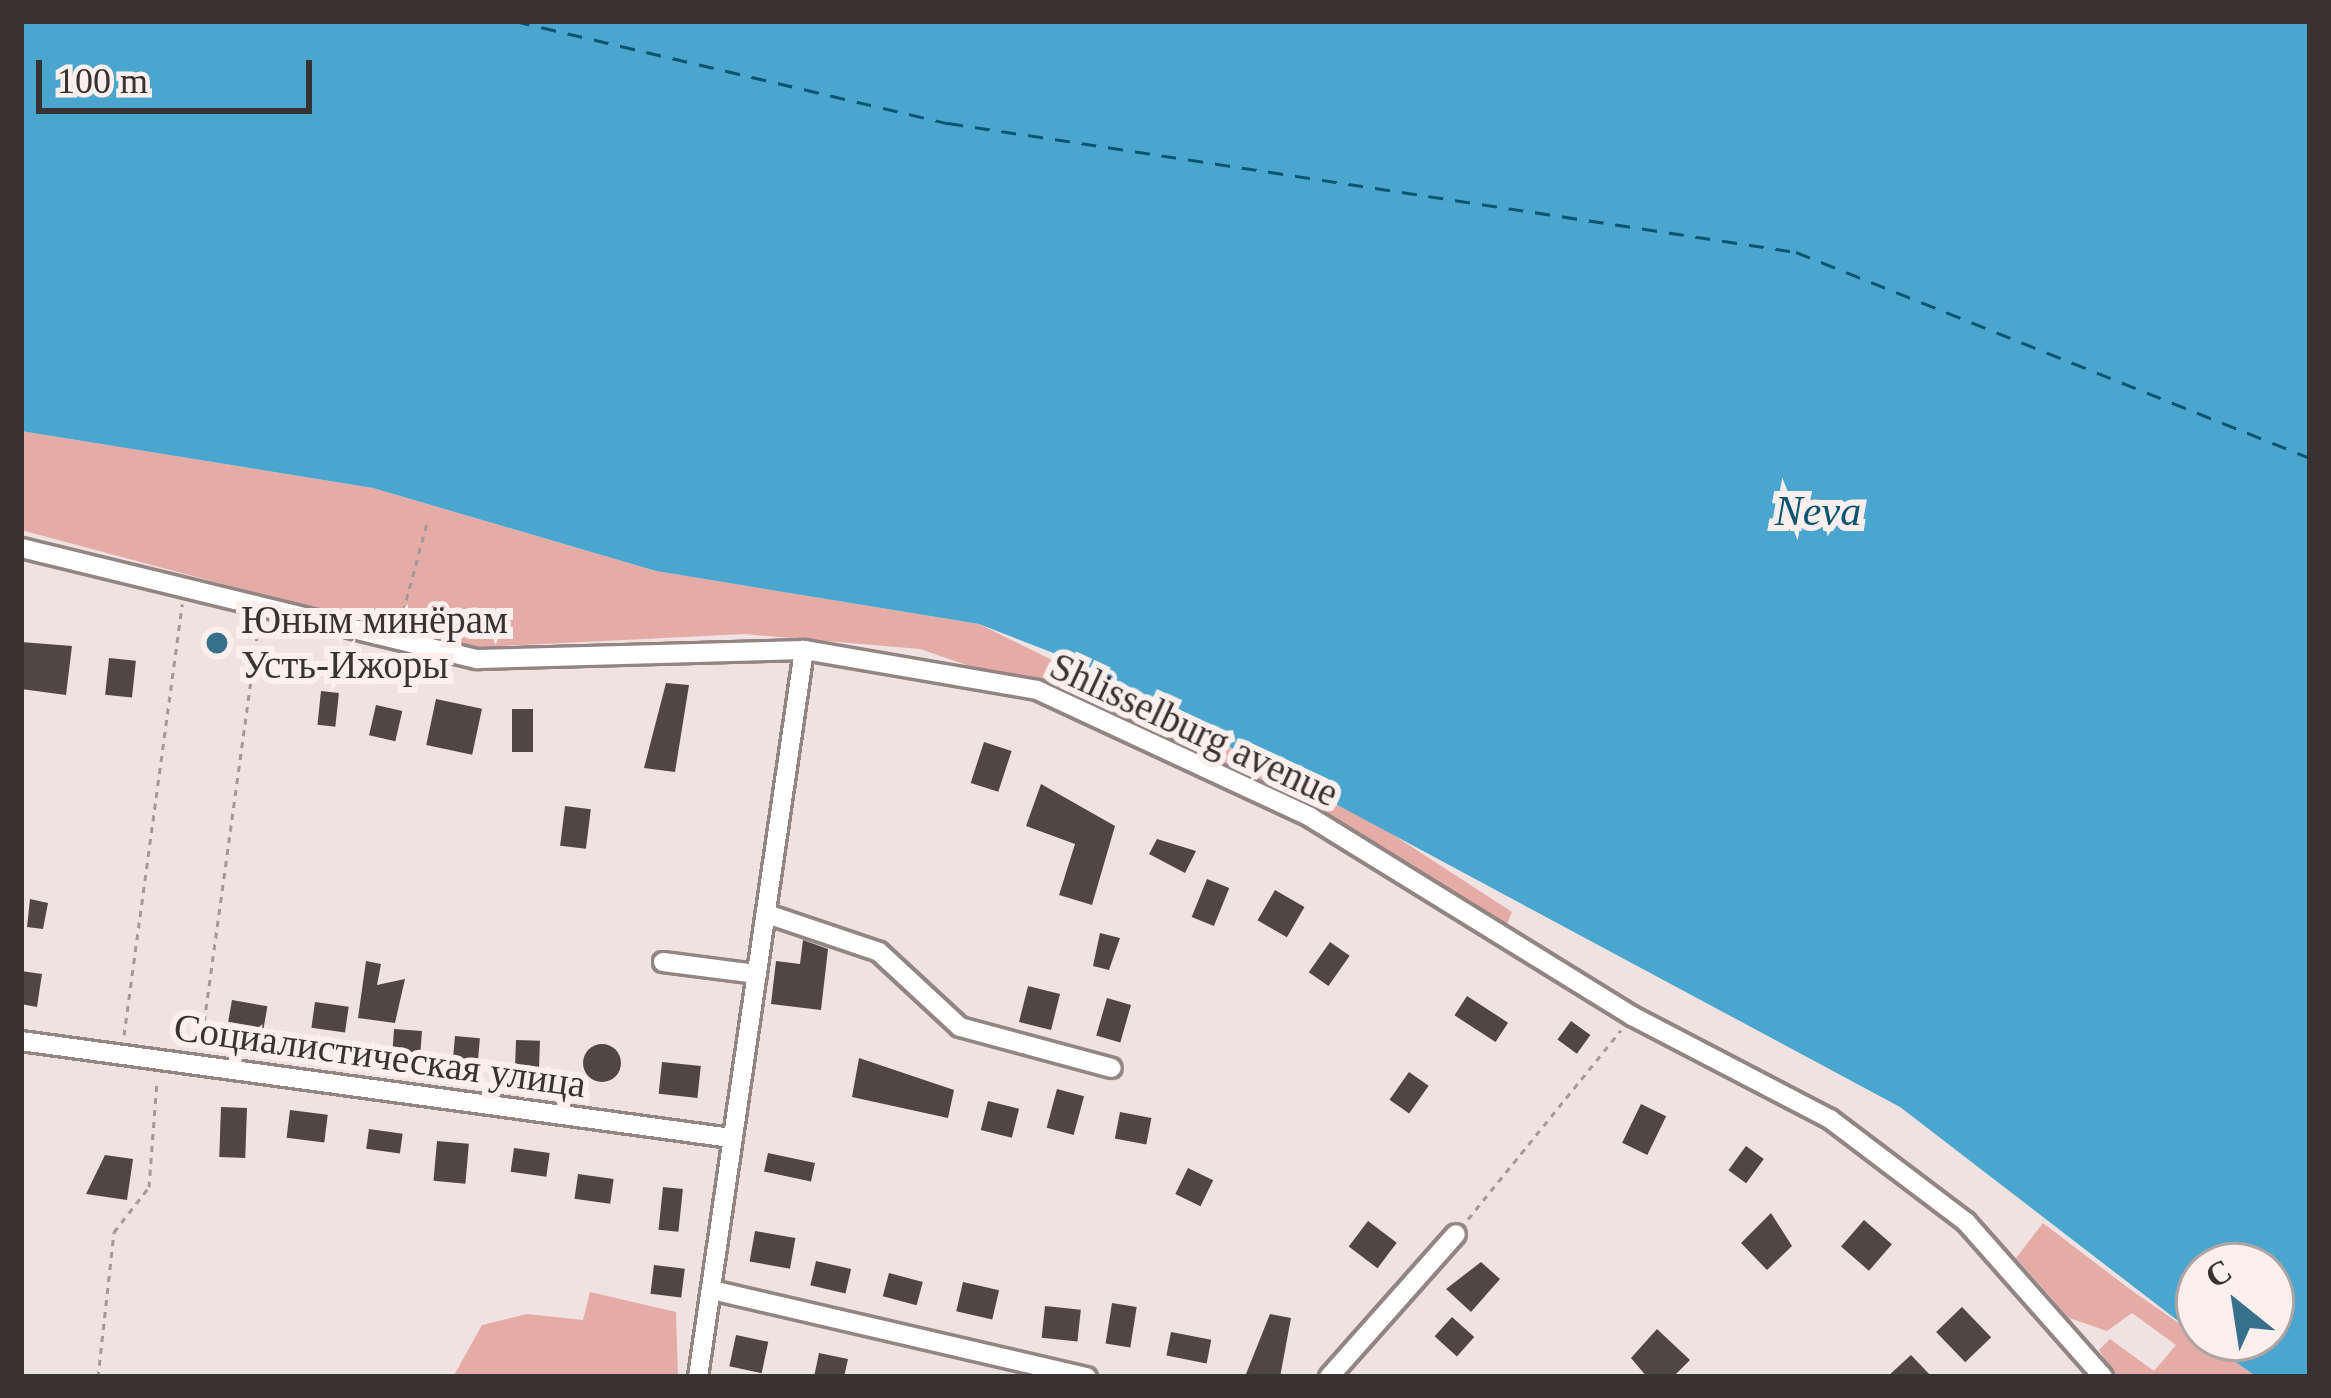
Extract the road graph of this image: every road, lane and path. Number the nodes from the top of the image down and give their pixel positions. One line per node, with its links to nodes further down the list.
1 (427, 523): 5 (path)
2 (21, 548): 3 (street, Shlisselburg avenue)
3 (184, 586): 4 (street, Shlisselburg avenue); 12 (path)
4 (262, 604): 5 (street, Shlisselburg avenue); 14 (path)
5 (394, 642): 6 (street, Shlisselburg avenue)
6 (804, 650): 7 (street); 10 (street, Shlisselburg avenue)
7 (766, 914): 9 (street); 15 (street)
8 (663, 962): 9 (street)
9 (757, 974): 16 (street)
10 (1632, 1016): 17 (path); 23 (street, Shlisselburg avenue)
11 (21, 1041): 12 (street, Социалистическая улица)
12 (122, 1054): 13 (street, Социалистическая улица)
13 (158, 1059): 14 (street, Социалистическая улица); 19 (path)
14 (198, 1065): 16 (street, Социалистическая улица)
15 (1112, 1068)
16 (730, 1138): 18 (street)
17 (1456, 1234): 22 (street)
18 (712, 1291): 20 (street); 21 (street)
19 (98, 1377)
20 (698, 1377)
21 (1087, 1377)
22 (1329, 1377)
23 (2103, 1377)

